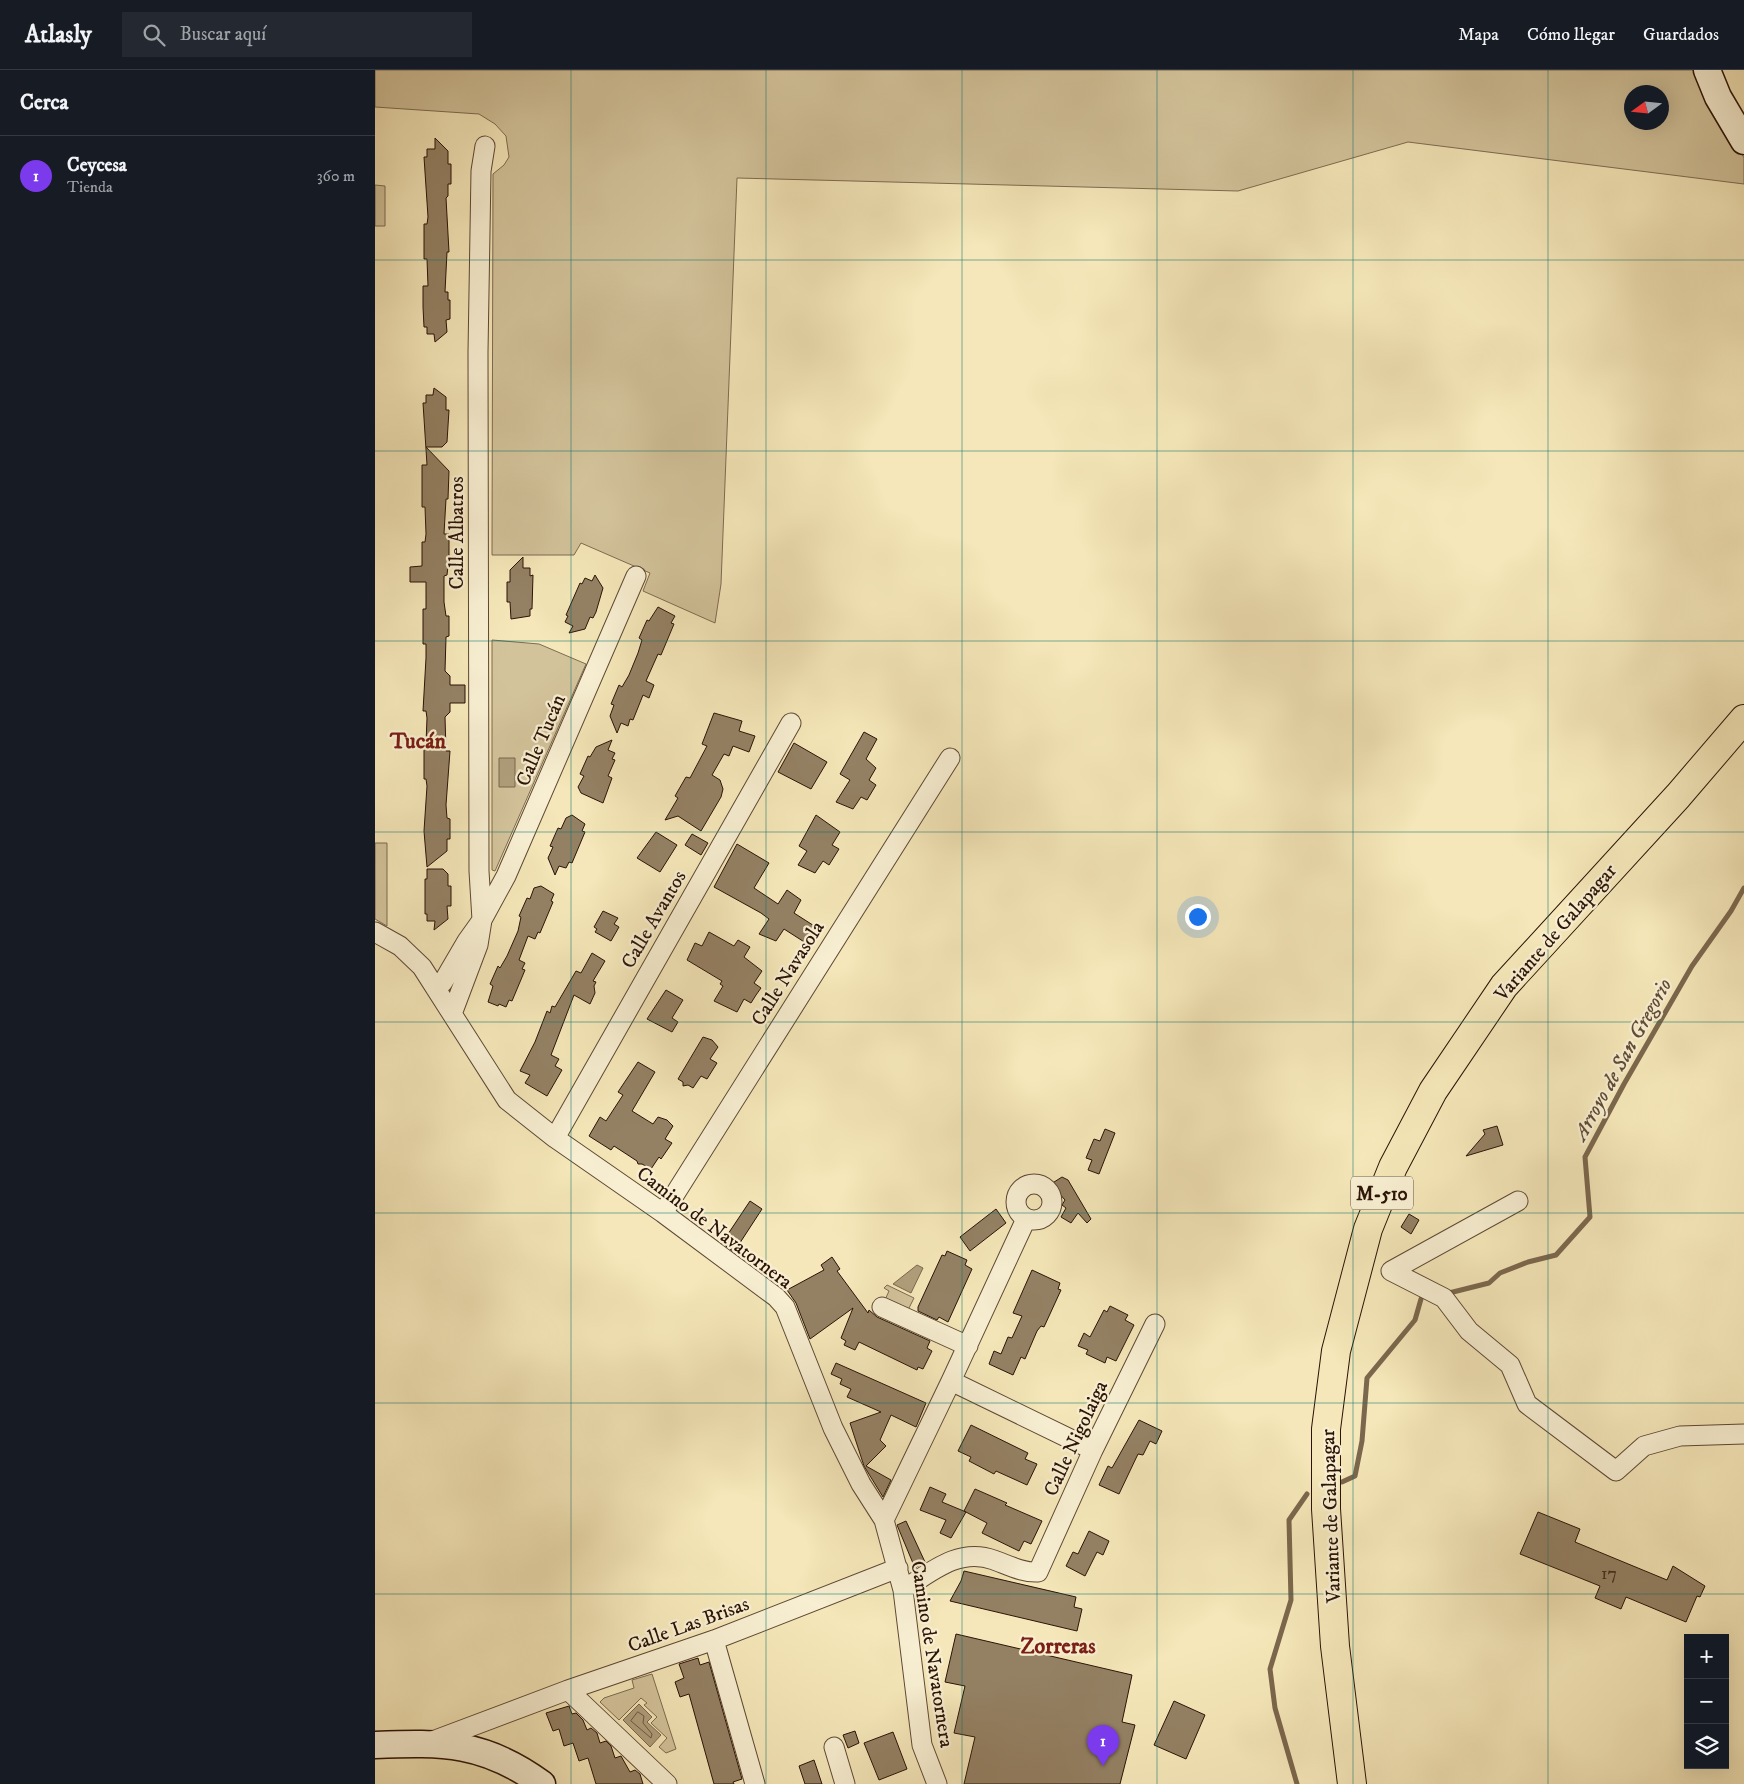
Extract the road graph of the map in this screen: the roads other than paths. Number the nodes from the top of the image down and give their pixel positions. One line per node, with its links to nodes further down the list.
1 (1707, 70): 2 (main road)
2 (1744, 141)
3 (485, 146): 8 (street, Calle Albatros)
4 (636, 576): 8 (street, Calle Tucán)
5 (1744, 719): 37 (main road, Variante de Galapagar / M-510)
6 (791, 723): 12 (street, Calle Avantos)
7 (950, 758): 14 (street, Calle Navasola)
8 (482, 920): 10 (street, Calle Tucán); 11 (street, Calle Tucán)
9 (375, 932): 10 (street, Camino de Navatornera)
10 (435, 989): 11 (street, Camino de Navatornera)
11 (452, 1014): 12 (street, Camino de Navatornera)
12 (555, 1138): 14 (street, Camino de Navatornera)
13 (1518, 1202): 20 (street)
14 (663, 1213): 22 (street, Camino de Navatornera)
15 (1025, 1219): 18 (street)
16 (882, 1307): 18 (street)
17 (1155, 1324): 21 (street, Calle Nigolaiga)
18 (968, 1346): 19 (street)
19 (951, 1381): 21 (street); 22 (street)
20 (1744, 1434)
21 (1093, 1450): 24 (street, Calle Nigolaiga)
22 (884, 1520): 23 (street, Camino de Navatornera)
23 (898, 1568): 24 (street, Camino de Navatornera); 25 (street, Calle Las Brisas)
24 (903, 1590): 36 (street, Camino de Navatornera)
25 (714, 1640): 26 (street, Calle Las Brisas); 34 (street)
26 (568, 1690): 27 (street, Calle Las Brisas); 33 (street)
27 (491, 1719): 28 (street, Calle Las Brisas); 31 (street)
28 (430, 1742): 29 (main road); 31 (main road)
29 (375, 1745)
30 (833, 1747): 35 (street)
31 (486, 1754): 32 (main road)
32 (542, 1784)
33 (667, 1784)
34 (755, 1784)
35 (845, 1784)
36 (937, 1784)
37 (1352, 1784)

